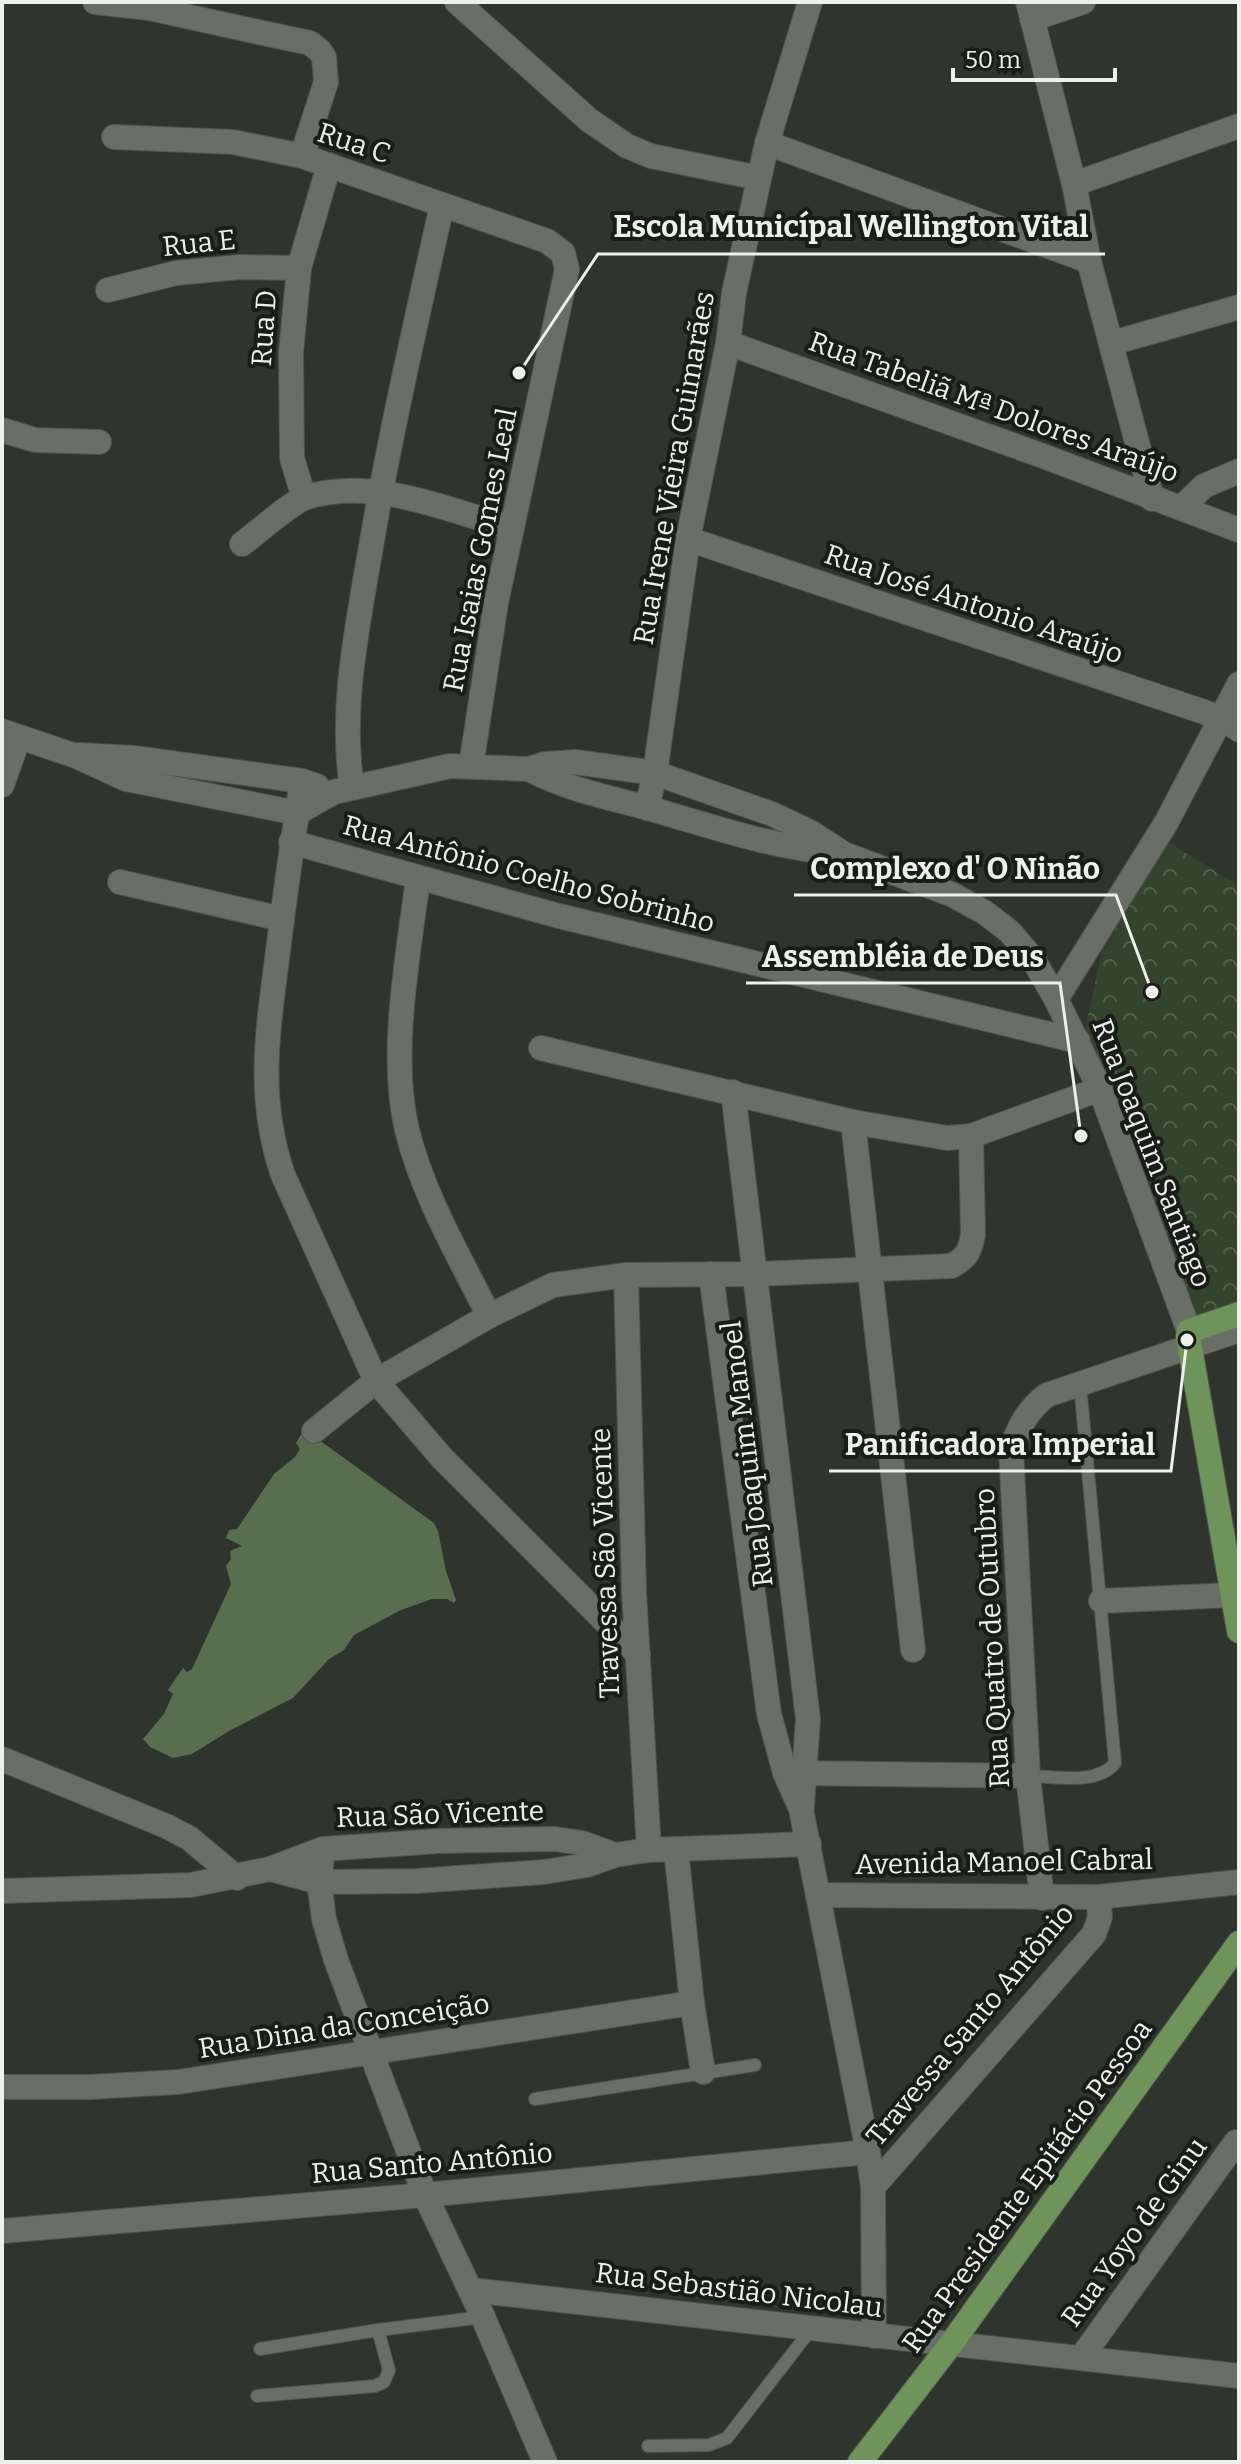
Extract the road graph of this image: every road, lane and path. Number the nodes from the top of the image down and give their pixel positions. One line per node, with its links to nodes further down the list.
1 (95, 2): 9 (street)
2 (457, 2): 11 (street)
3 (810, 2): 8 (street, Rua Irene Vieira Guimarães)
4 (1083, 2): 5 (street)
5 (1030, 10): 12 (street)
6 (1239, 126): 12 (street)
7 (114, 137): 9 (street, Rua C)
8 (767, 143): 11 (street, Rua Irene Vieira Guimarães); 15 (street)
9 (302, 156): 10 (street, Rua C)
10 (329, 165): 13 (street, Rua C); 16 (street, Rua D)
11 (759, 178): 19 (street, Rua Irene Vieira Guimarães)
12 (1074, 184): 15 (street)
13 (442, 205): 14 (street, Rua C); 24 (street)
14 (563, 253): 28 (street, Rua Isaias Gomes Leal)
15 (1089, 261): 20 (street)
16 (299, 268): 17 (street, Rua E); 25 (street, Rua D)
17 (108, 290)
18 (1239, 307): 20 (street)
19 (728, 343): 26 (street, Rua Tabeliã Mª Dolores Araújo); 30 (street, Rua Irene Vieira Guimarães)
20 (1112, 343): 26 (street)
21 (2, 430): 22 (street)
22 (99, 442)
23 (1239, 471): 27 (street)
24 (380, 491): 25 (street); 28 (street); 41 (street)
25 (304, 498): 31 (street)
26 (1152, 499): 27 (street, Rua Tabeliã Mª Dolores Araújo)
27 (1182, 507): 29 (street, Rua Tabeliã Mª Dolores Araújo)
28 (512, 528): 36 (street, Rua Isaias Gomes Leal)
29 (1239, 530)
30 (688, 539): 33 (street, Rua José Antonio Araújo); 38 (street, Rua Irene Vieira Guimarães)
31 (242, 544)
32 (1239, 684): 33 (street, Rua Joaquim Santiago)
33 (1230, 724): 49 (street, Rua Joaquim Santiago)
34 (11, 734): 35 (street); 40 (street)
35 (76, 756): 39 (street); 43 (street)
36 (471, 766): 37 (street, Rua Joaquim Santiago); 41 (street, Rua Joaquim Santiago)
37 (529, 769): 38 (street, Rua Joaquim Santiago); 42 (street, Rua Joaquim Santiago)
38 (655, 773): 42 (street, Rua Irene Vieira Guimarães); 45 (street, Rua Joaquim Santiago)
39 (302, 781): 41 (street); 43 (street)
40 (2, 785)
41 (343, 790): 43 (street, Rua Joaquim Santiago)
42 (647, 808): 45 (street, Rua Joaquim Santiago)
43 (297, 813): 44 (street)
44 (291, 842): 46 (street, Rua Antônio Coelho Sobrinho); 48 (street)
45 (844, 854): 49 (street, Rua Joaquim Santiago)
46 (418, 879): 50 (street, Rua Antônio Coelho Sobrinho); 61 (street)
47 (120, 882): 48 (street)
48 (282, 919): 64 (street)
49 (1056, 999): 50 (street, Rua Joaquim Santiago)
50 (1078, 1041): 52 (street, Rua Joaquim Santiago)
51 (541, 1048): 53 (street)
52 (1100, 1089): 55 (street); 63 (street, Rua Joaquim Santiago)
53 (733, 1092): 54 (street); 58 (street, Rua Joaquim Manoel)
54 (853, 1122): 55 (street); 56 (street)
55 (971, 1136): 56 (street)
56 (868, 1269): 58 (street); 70 (street)
57 (711, 1274): 58 (street); 59 (street); 73 (street, Rua Joaquim Manoel)
58 (756, 1274): 73 (street, Rua Joaquim Manoel)
59 (626, 1275): 61 (street); 71 (street, Travessa São Vicente)
60 (1239, 1314): 63 (main road)
61 (489, 1316): 64 (street)
62 (1239, 1330): 63 (street, Rua Quatro de Outubro)
63 (1190, 1338): 65 (street, Rua Quatro de Outubro); 67 (main road)
64 (376, 1381): 66 (street); 71 (street)
65 (1080, 1384): 68 (lane); 74 (street, Rua Quatro de Outubro)
66 (314, 1431)
67 (1231, 1595): 68 (street); 69 (main road)
68 (1101, 1601): 74 (lane)
69 (1239, 1631)
70 (913, 1650)
71 (638, 1654): 78 (street, Travessa São Vicente)
72 (2, 1759): 81 (street)
73 (795, 1773): 74 (street); 75 (street, Rua Joaquim Manoel)
74 (1028, 1776): 87 (street, Rua Quatro de Outubro)
75 (809, 1844): 77 (street, Rua São Vicente); 85 (street, Rua Joaquim Manoel)
76 (323, 1849): 79 (street, Rua São Vicente); 80 (street, Rua São Vicente); 82 (street)
77 (676, 1849): 78 (street, Rua São Vicente); 89 (street)
78 (649, 1850): 79 (street, Rua São Vicente)
79 (615, 1855): 82 (street, Rua São Vicente)
80 (270, 1869): 81 (street, Rua São Vicente); 82 (street, Rua São Vicente)
81 (237, 1878): 84 (street, Rua São Vicente)
82 (319, 1882): 90 (street)
83 (1239, 1882): 86 (street, Avenida Manoel Cabral)
84 (2, 1891)
85 (818, 1895): 87 (street, Avenida Manoel Cabral); 96 (street, Rua Joaquim Manoel)
86 (1098, 1897): 87 (street, Avenida Manoel Cabral); 97 (street, Travessa Santo Antônio)
87 (1042, 1898)
88 (1239, 1943): 105 (main road, Rua Presidente Epitácio Pessoa)
89 (692, 2003): 90 (street, Rua Dina da Conceição); 92 (street)
90 (371, 2054): 93 (street, Rua Dina da Conceição); 98 (street)
91 (755, 2065): 92 (lane)
92 (703, 2072): 94 (lane)
93 (2, 2087)
94 (535, 2099)
95 (1236, 2142): 107 (street, Rua Yoyo de Ginu)
96 (868, 2152): 97 (street, Rua Joaquim Manoel); 98 (street, Rua Santo Antônio)
97 (873, 2187): 104 (street, Rua Joaquim Manoel)
98 (425, 2195): 99 (street, Rua Santo Antônio); 100 (street)
99 (2, 2231)
100 (471, 2290): 101 (street); 102 (street, Rua Sebastião Nicolau)
101 (483, 2317): 103 (lane); 111 (street)
102 (812, 2328): 104 (street, Rua Sebastião Nicolau); 110 (lane)
103 (378, 2330): 106 (lane); 109 (lane)
104 (874, 2336): 105 (street, Rua Sebastião Nicolau)
105 (951, 2344): 107 (street, Rua Sebastião Nicolau); 112 (main road, Rua Presidente Epitácio Pessoa)
106 (260, 2349)
107 (1081, 2358): 108 (street, Rua Sebastião Nicolau)
108 (1239, 2376)
109 (257, 2396)
110 (648, 2446)
111 (545, 2462)
112 (860, 2462)

